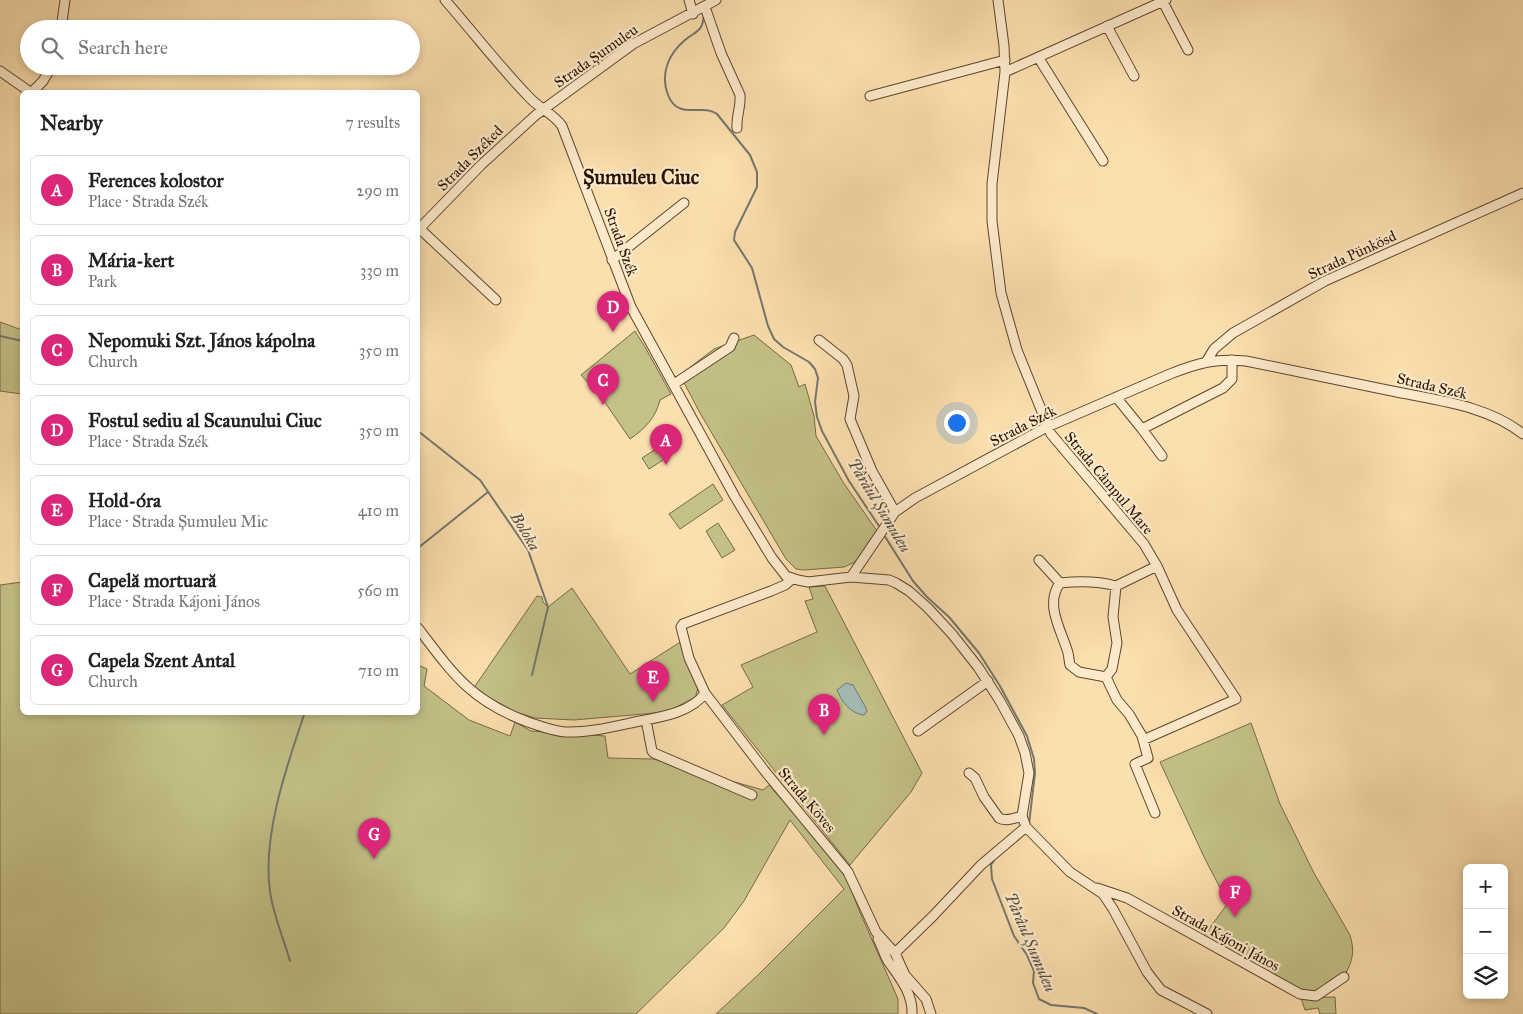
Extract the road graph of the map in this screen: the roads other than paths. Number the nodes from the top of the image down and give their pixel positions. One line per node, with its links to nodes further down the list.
1 (65, 0): 9 (street)
2 (445, 0): 21 (street, Strada Szék)
3 (689, 0): 8 (street)
4 (716, 0): 7 (street, Strada Șumuleu)
5 (998, 0): 13 (street, Strada Câmpul Mare)
6 (1164, 1): 10 (street); 11 (street)
7 (705, 7): 8 (street, Strada Șumuleu); 22 (street)
8 (692, 14): 21 (street, Strada Șumuleu)
9 (62, 20)
10 (1107, 26): 12 (street); 17 (street)
11 (1188, 50)
12 (1038, 57): 15 (street); 23 (street)
13 (1005, 60): 15 (street, Strada Câmpul Mare); 20 (street)
14 (0, 71): 18 (street)
15 (1005, 72): 36 (street, Strada Câmpul Mare)
16 (46, 75): 19 (street)
17 (1134, 76)
18 (28, 90)
19 (33, 90)
20 (870, 96)
21 (543, 110): 26 (street, Strada Széked); 28 (street, Strada Szék)
22 (737, 128)
23 (1103, 161)
24 (1523, 193): 33 (street, Strada Pünkösd)
25 (684, 203): 28 (street)
26 (420, 227)
27 (420, 231): 29 (street, Strada Széked)
28 (612, 260): 34 (street, Strada Szék)
29 (496, 300)
30 (734, 338): 34 (street)
31 (819, 340): 40 (street)
32 (1232, 360): 33 (street, Strada Szék); 37 (street); 38 (street, Strada Szék)
33 (1206, 362): 35 (street, Strada Szék)
34 (674, 384): 44 (street, Strada Szék)
35 (1116, 398): 36 (street, Strada Szék); 37 (street)
36 (1047, 427): 40 (street, Strada Szék); 42 (street, Strada Câmpul Mare)
37 (1142, 428): 39 (street)
38 (1523, 434)
39 (1162, 456)
40 (895, 512): 43 (street, Strada Szék)
41 (1040, 560): 45 (street)
42 (1157, 566): 46 (street); 53 (street, Strada Câmpul Mare)
43 (851, 577): 44 (street); 49 (street, Strada Kájoni János)
44 (792, 579): 50 (street, Strada Köves)
45 (1060, 583): 46 (street); 48 (street)
46 (1116, 586): 48 (street)
47 (420, 631): 51 (street)
48 (1106, 677): 53 (street)
49 (988, 681): 52 (street); 57 (street, Strada Kájoni János)
50 (705, 693): 51 (street); 60 (street, Strada Köves)
51 (646, 720): 55 (street)
52 (918, 731)
53 (1143, 740): 56 (street)
54 (969, 773): 57 (street)
55 (752, 795)
56 (1155, 813)
57 (1022, 816): 58 (street, Strada Kájoni János)
58 (1028, 828): 59 (street, Strada Kájoni János); 61 (street)
59 (1094, 887): 62 (street, Strada Kájoni János); 67 (street, Strada Kájoni János)
60 (876, 932): 61 (street, Strada Köves); 64 (street, Strada Köves)
61 (895, 953): 63 (street, Strada Köves)
62 (1344, 977)
63 (914, 987): 64 (street); 66 (street, Strada Köves)
64 (907, 994): 65 (street, Strada Köves)
65 (912, 1014)
66 (931, 1014)
67 (1207, 1014)

